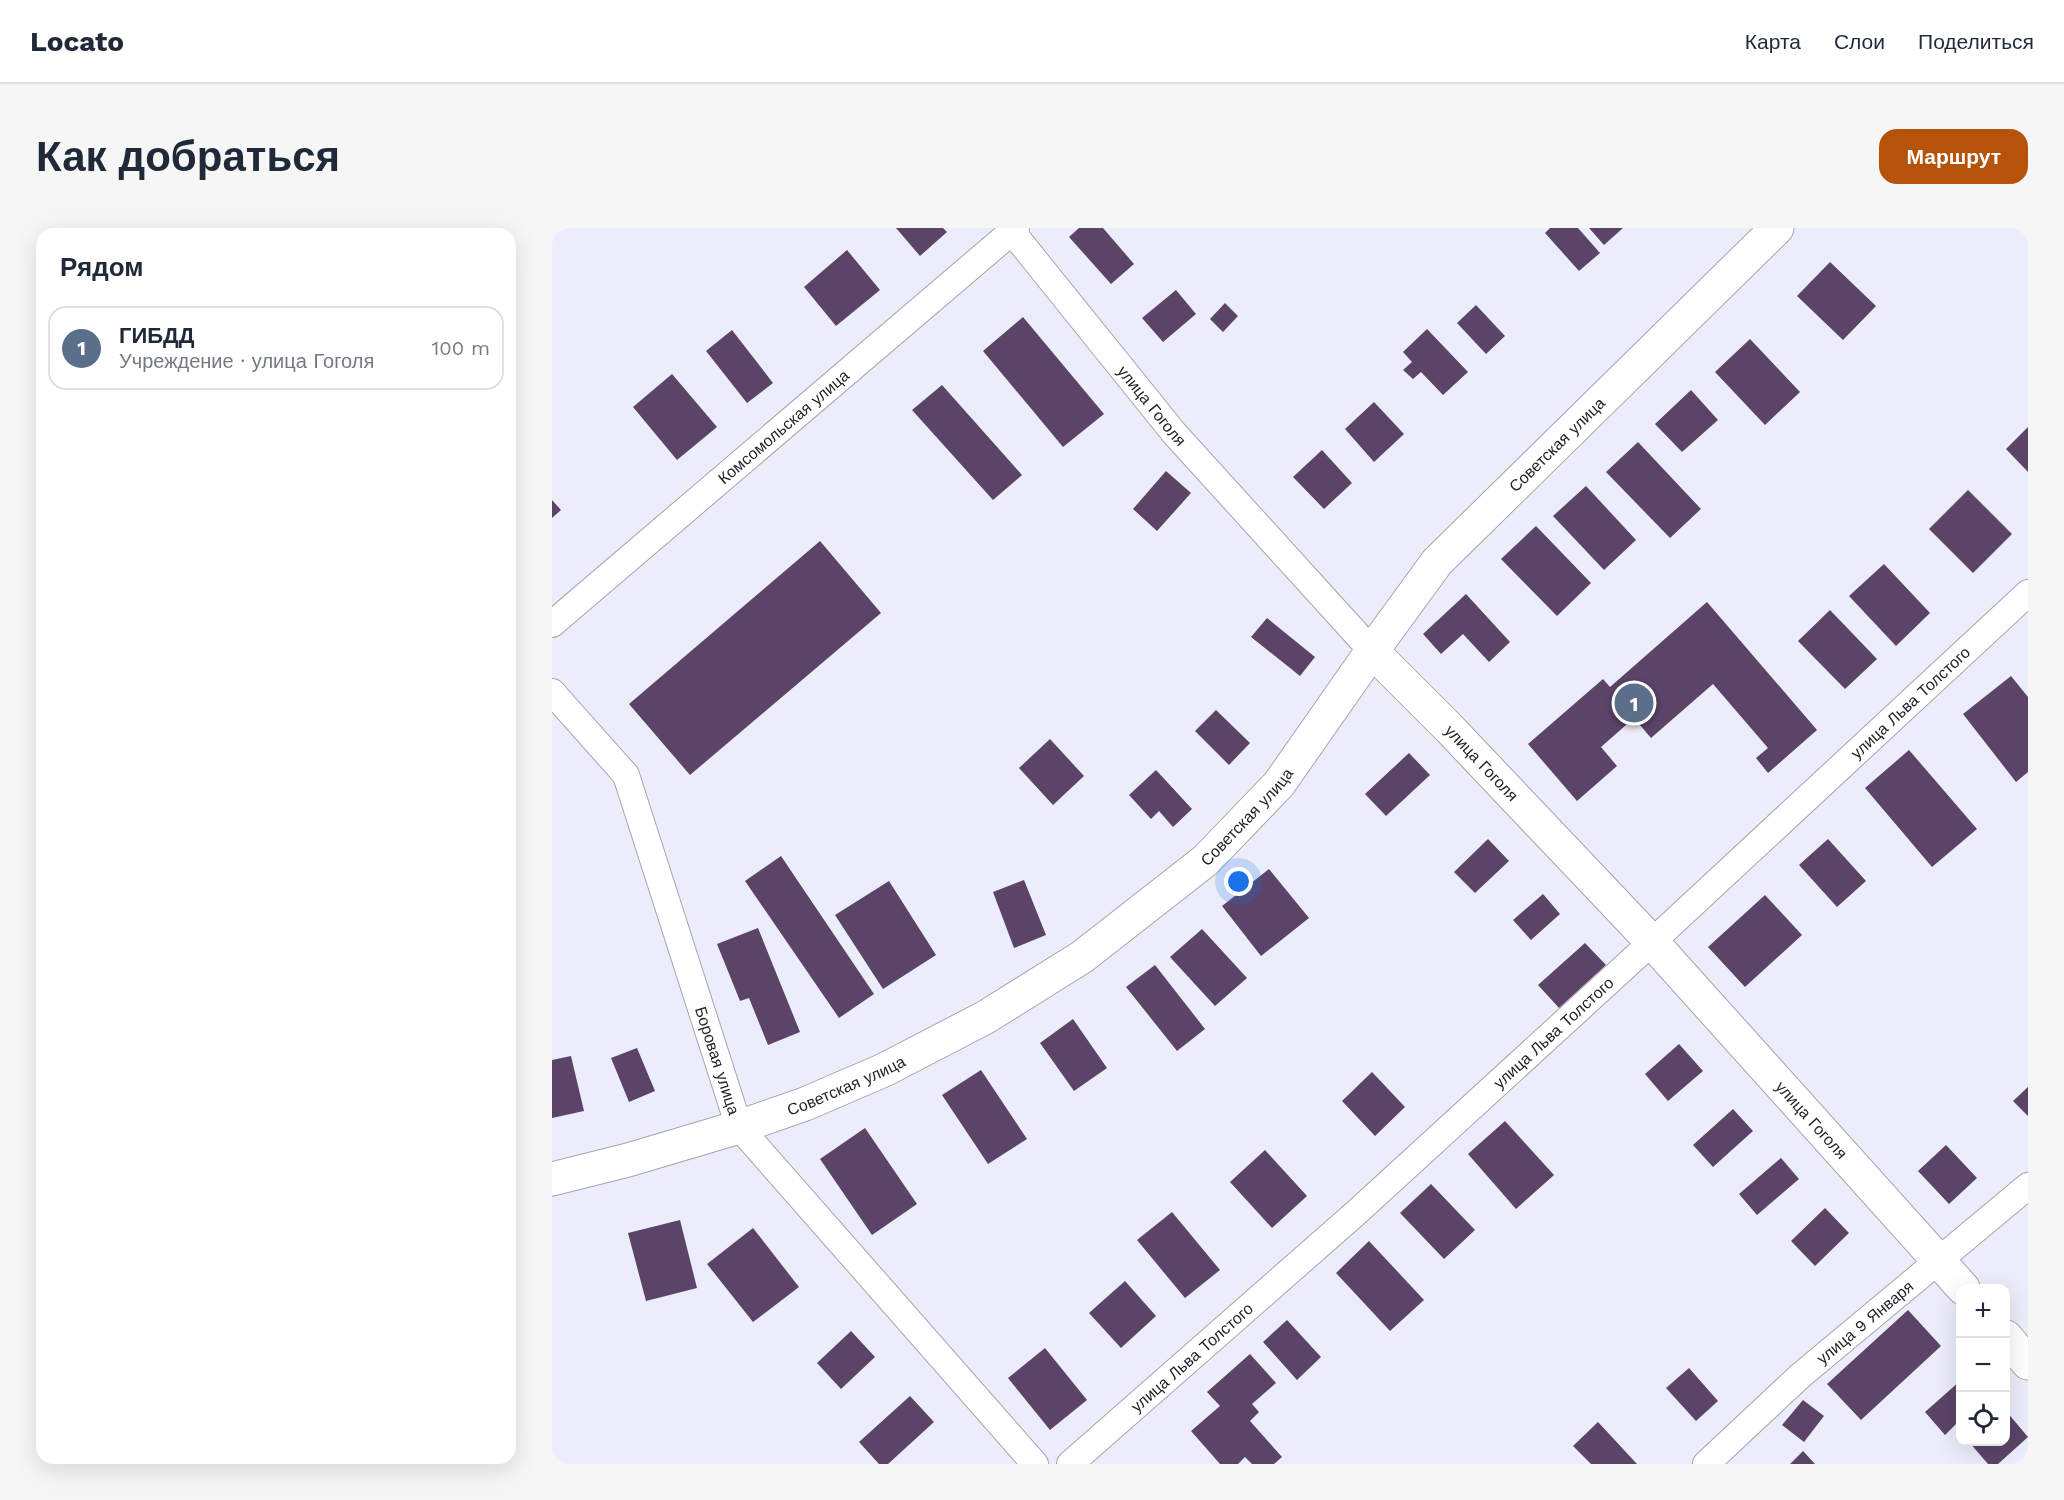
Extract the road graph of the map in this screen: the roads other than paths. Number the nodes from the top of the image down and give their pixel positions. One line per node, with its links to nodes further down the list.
1 (1777, 228): 5 (main road, Советская улица)
2 (1012, 229): 4 (street, Комсомольская улица); 5 (street, улица Гоголя)
3 (2028, 593): 7 (street, улица Льва Толстого)
4 (552, 624)
5 (1372, 651): 7 (main road, улица Гоголя); 8 (main road, Советская улица)
6 (552, 692): 8 (street, Боровая улица)
7 (1652, 942): 11 (main road, улица Гоголя); 16 (street, улица Льва Толстого)
8 (739, 1127): 9 (main road, Советская улица); 15 (street, Боровая улица)
9 (552, 1179)
10 (2028, 1185): 11 (street, улица 9 Января)
11 (1939, 1261): 12 (main road, улица Гоголя); 17 (street, улица 9 Января)
12 (1959, 1284)
13 (2010, 1343): 14 (main road)
14 (2028, 1363)
15 (1035, 1464)
16 (1070, 1464)
17 (1706, 1464)

